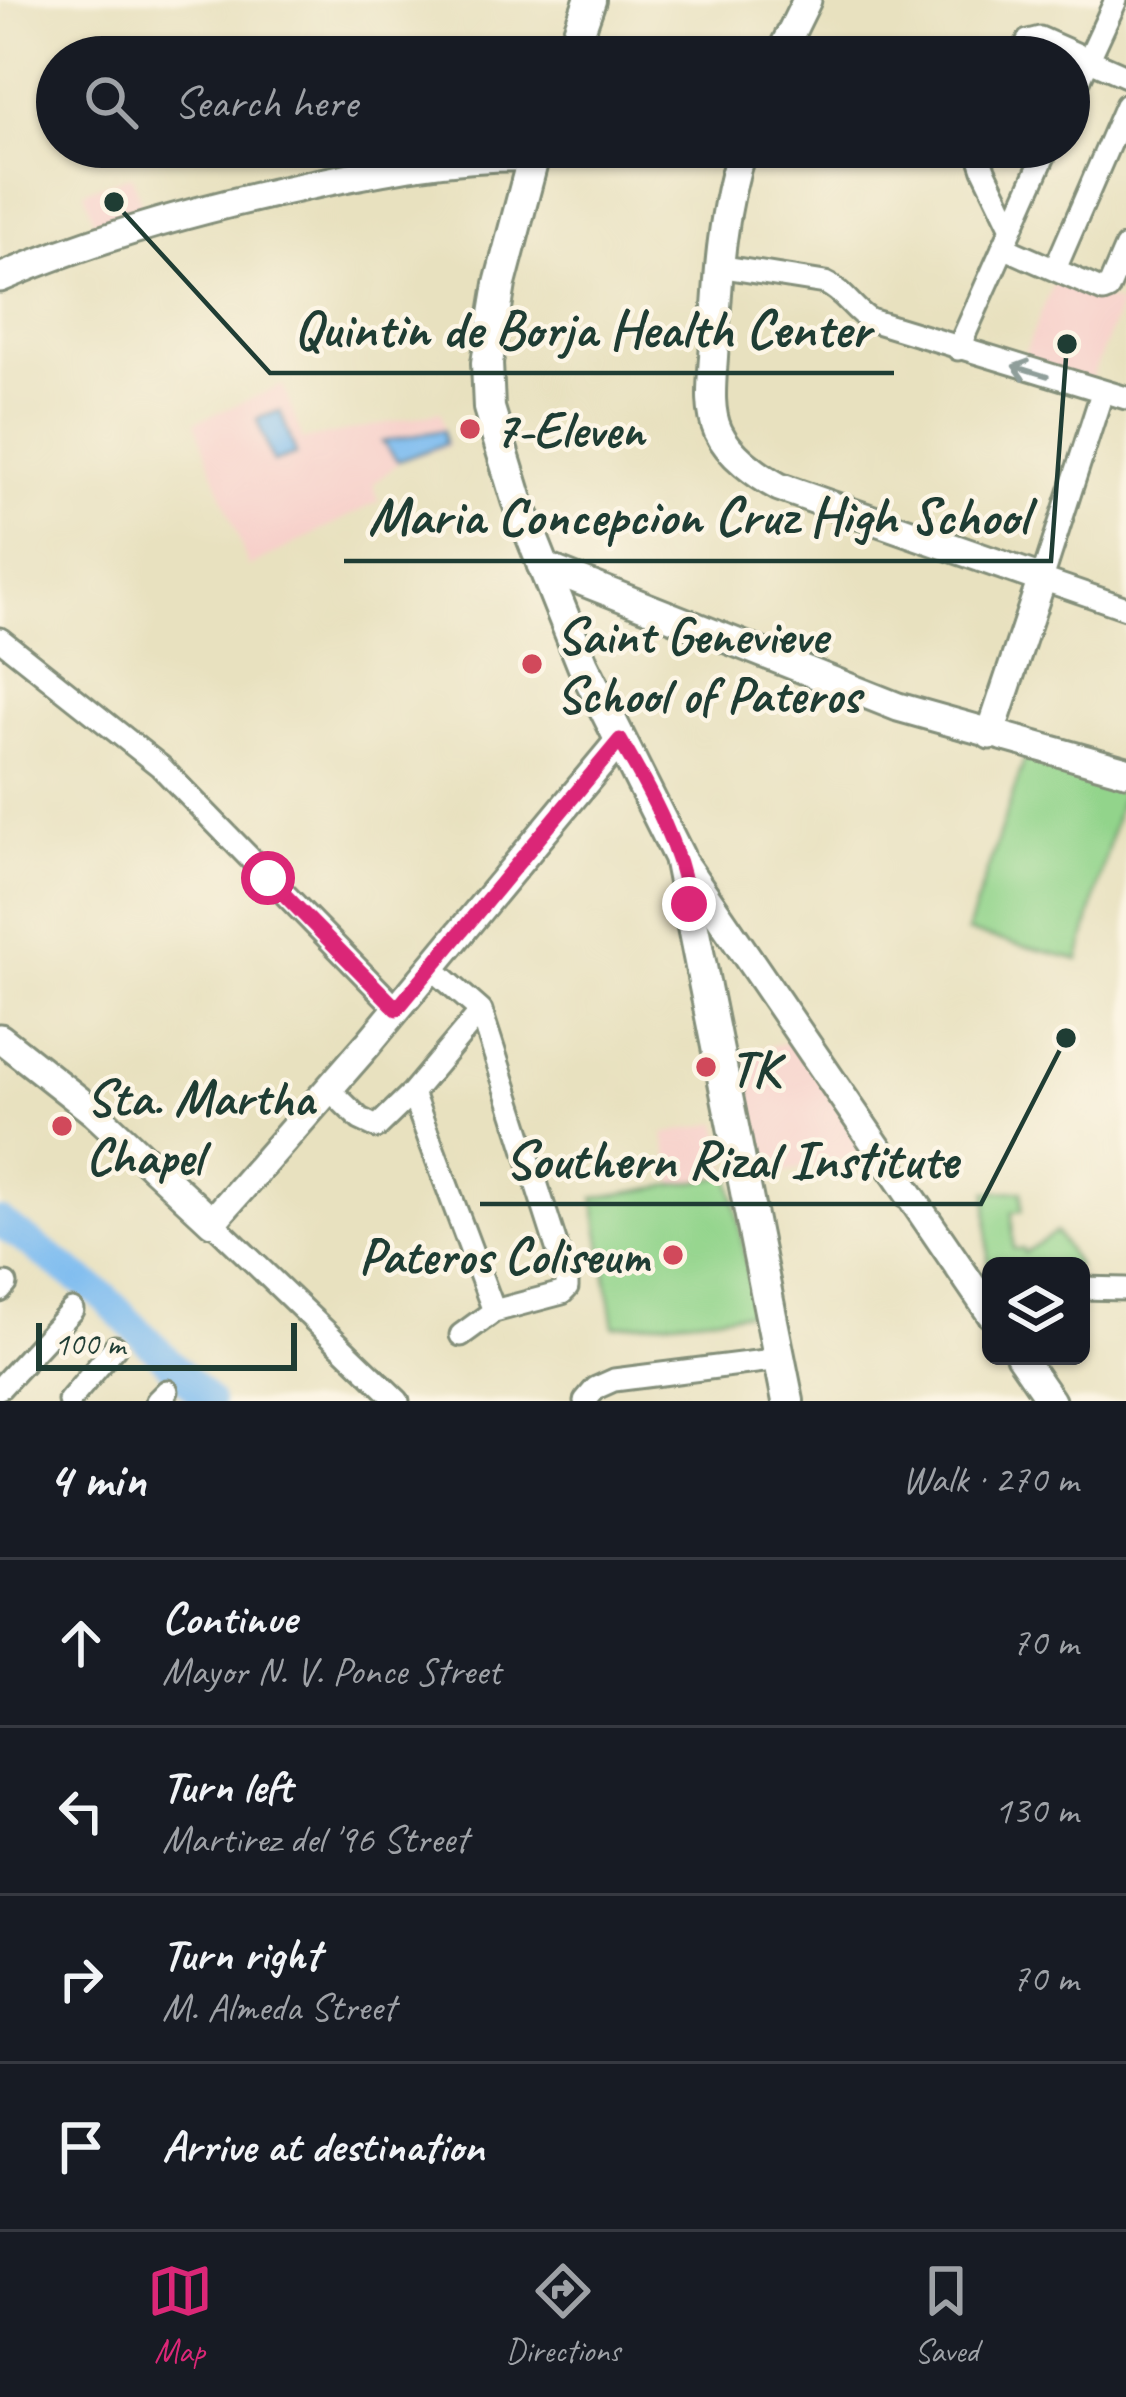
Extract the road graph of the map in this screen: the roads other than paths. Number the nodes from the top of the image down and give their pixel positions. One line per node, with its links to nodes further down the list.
1 (590, 0): 4 (main road)
2 (807, 0): 5 (street)
3 (1118, 7): 6 (street)
4 (577, 36)
5 (789, 36)
6 (1090, 56)
7 (1090, 61): 8 (street)
8 (1126, 76)
9 (1126, 105): 18 (street)
10 (389, 168): 19 (street)
11 (530, 168): 23 (main road)
12 (736, 168): 17 (street)
13 (983, 168): 15 (street)
14 (1038, 168): 15 (street)
15 (1007, 236): 18 (street); 20 (street)
16 (1126, 247): 18 (street)
17 (718, 266): 20 (street); 24 (street)
18 (1055, 269)
19 (0, 278)
20 (958, 349): 21 (street, one-way to 20)
21 (1102, 393): 22 (street); 24 (street)
22 (1126, 398)
23 (542, 565): 27 (street); 28 (main road)
24 (1042, 579): 25 (street); 27 (street)
25 (1126, 608)
26 (0, 639): 32 (street)
27 (990, 735): 29 (street)
28 (620, 740): 30 (main road); 31 (street)
29 (1126, 771)
30 (680, 857): 40 (street); 45 (main road)
31 (431, 967): 32 (street); 33 (street)
32 (397, 1009): 35 (street)
33 (481, 1011): 36 (street); 42 (street)
34 (0, 1038): 37 (street)
35 (329, 1089): 36 (street); 37 (street)
36 (412, 1093): 42 (street)
37 (212, 1222): 49 (street)
38 (1090, 1288): 39 (street)
39 (1126, 1289)
40 (982, 1301)
41 (72, 1310): 47 (street)
42 (494, 1311): 43 (street)
43 (460, 1335)
44 (116, 1347): 48 (street)
45 (780, 1359): 50 (street); 51 (main road)
46 (1026, 1365): 52 (street)
47 (0, 1388)
48 (70, 1401)
49 (398, 1401)
50 (584, 1401)
51 (788, 1401)
52 (1051, 1401)

